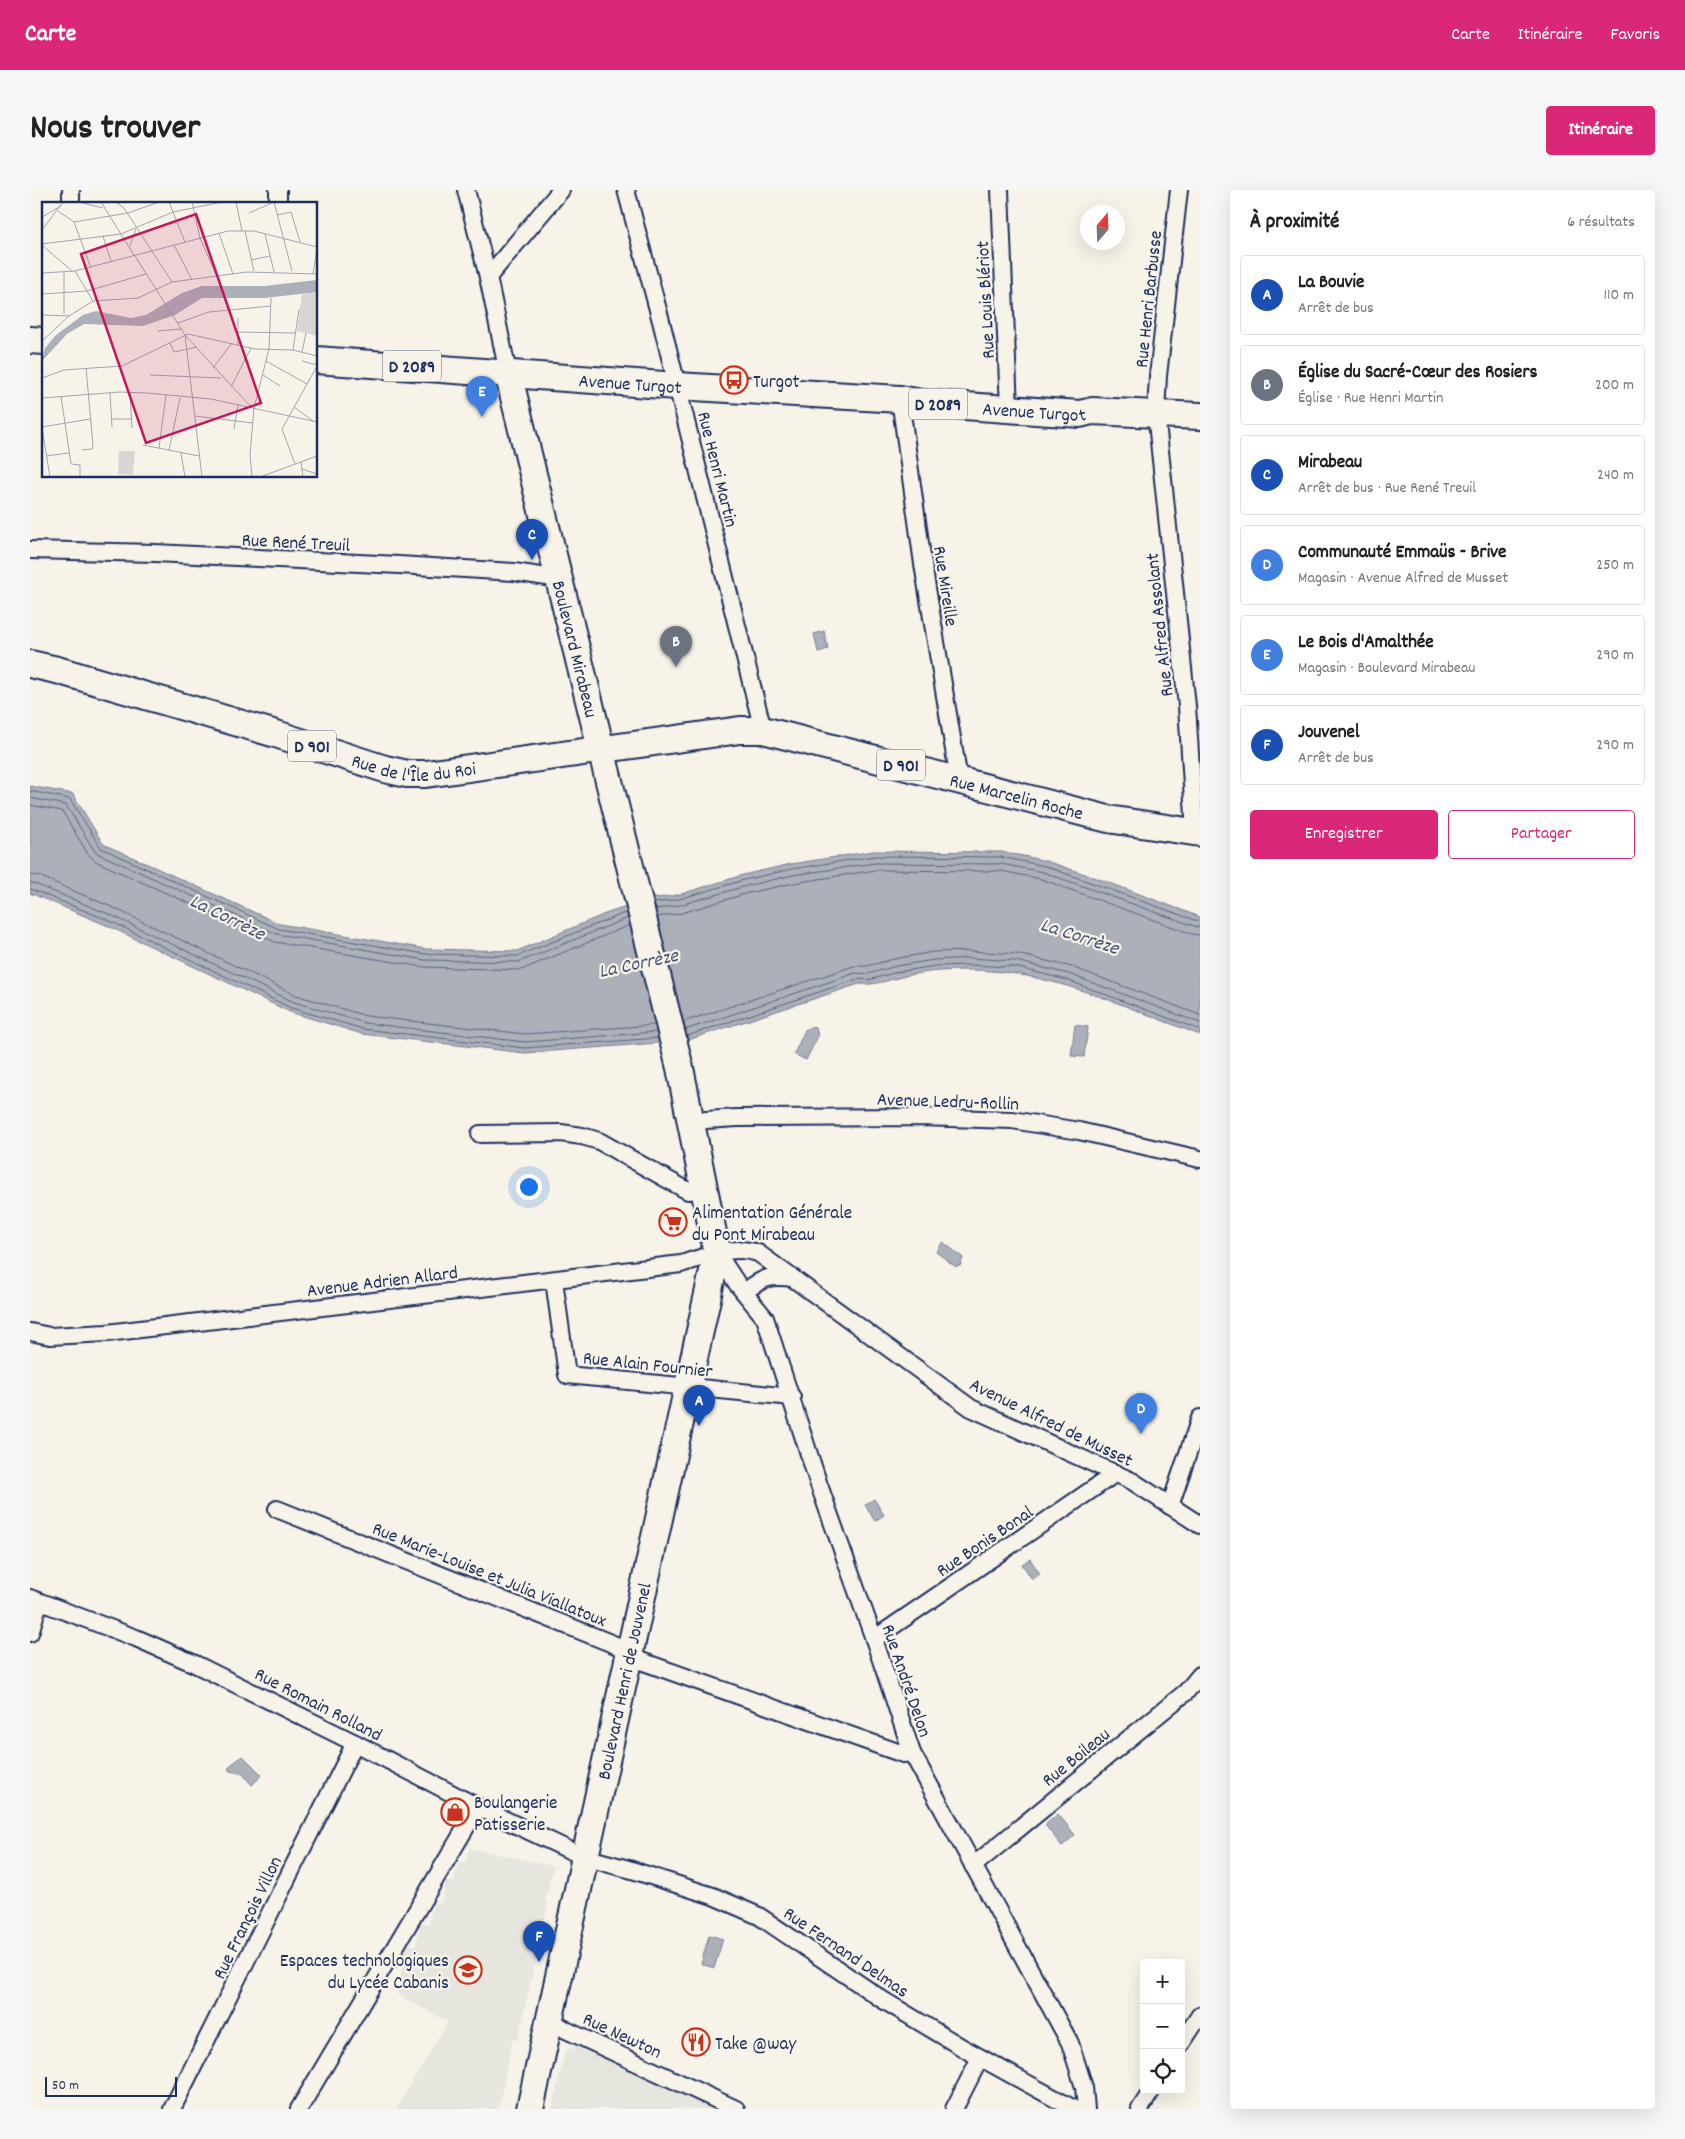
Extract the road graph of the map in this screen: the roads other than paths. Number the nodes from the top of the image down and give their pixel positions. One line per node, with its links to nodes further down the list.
1 (466, 190): 6 (street)
2 (561, 190): 6 (street)
3 (626, 190): 9 (street, Rue Henri Martin)
4 (1000, 190): 11 (street, Rue Louis Blériot)
5 (1179, 190): 12 (street, Rue Henri Barbusse)
6 (488, 277): 8 (street)
7 (318, 360): 8 (main road, D 2089)
8 (508, 373): 9 (main road, Avenue Turgot / D 2089); 15 (main road, Boulevard Mirabeau)
9 (677, 386): 10 (main road, Avenue Turgot / D 2089); 17 (street, Rue Henri Martin)
10 (900, 399): 11 (main road, Avenue Turgot / D 2089); 19 (street, Rue Mireille)
11 (1009, 409): 12 (main road, Avenue Turgot / D 2089)
12 (1156, 413): 13 (main road, Avenue Turgot / D 2089); 20 (street, Rue Alfred Assolant)
13 (1200, 416)
14 (30, 550): 15 (street, Rue René Treuil)
15 (560, 579): 18 (main road, Boulevard Mirabeau)
16 (30, 664): 18 (main road, Rue de l'Île du Roi / D 901)
17 (763, 730): 18 (main road, Rue Marcelin Roche / D 901); 19 (main road, Rue Marcelin Roche / D 901)
18 (600, 750): 21 (main road, Boulevard Mirabeau)
19 (957, 780): 20 (main road, Rue Marcelin Roche / D 901)
20 (1198, 833)
21 (691, 1121): 23 (street, Avenue Ledru-Rollin); 24 (main road)
22 (480, 1134): 24 (street)
23 (1200, 1159)
24 (705, 1189): 25 (main road)
25 (717, 1253): 26 (street, Avenue Alfred de Musset); 27 (street, Avenue Adrien Allard); 28 (street, Rue André Delon); 30 (main road, Boulevard Henri de Jouvenel)
26 (792, 1278): 28 (street); 33 (street, Avenue Alfred de Musset)
27 (554, 1280): 29 (street, Avenue Adrien Allard); 30 (street, Rue Alain Fournier)
28 (744, 1292): 31 (street, Rue André Delon)
29 (30, 1332)
30 (687, 1387): 31 (street, Rue Alain Fournier); 40 (main road, Boulevard Henri de Jouvenel)
31 (792, 1397): 39 (street, Rue André Delon)
32 (1200, 1418): 34 (street)
33 (1116, 1474): 34 (street, Avenue Alfred de Musset); 39 (street, Rue Bonis Bonal)
34 (1170, 1506): 36 (street, Avenue Alfred de Musset)
35 (277, 1509): 40 (street, Rue Marie-Louise et Julia Viallatoux)
36 (1200, 1525)
37 (34, 1600): 38 (street); 42 (street, Rue Romain Rolland)
38 (30, 1633)
39 (874, 1639): 43 (street, Rue André Delon)
40 (629, 1653): 43 (street, Rue Marie-Louise et Julia Viallatoux); 45 (main road, Boulevard Henri de Jouvenel)
41 (1200, 1676): 46 (street, Rue Boileau)
42 (355, 1743): 44 (street, Rue Romain Rolland); 52 (street, Rue François Villon)
43 (912, 1753): 46 (street, Rue André Delon)
44 (478, 1806): 45 (street, Rue Romain Rolland); 53 (street)
45 (584, 1857): 48 (main road, Boulevard Henri de Jouvenel); 50 (street, Rue Fernand Delmas)
46 (973, 1866): 58 (street, Rue André Delon)
47 (1200, 2015): 49 (street)
48 (549, 2019): 54 (main road, Boulevard Henri de Jouvenel); 55 (street, Rue Newton)
49 (1185, 2038)
50 (980, 2058): 56 (street); 57 (street, Rue Fernand Delmas)
51 (1149, 2094): 59 (street)
52 (172, 2109)
53 (299, 2109)
54 (530, 2109)
55 (736, 2109)
56 (954, 2109)
57 (1074, 2109)
58 (1086, 2109)
59 (1140, 2109)

